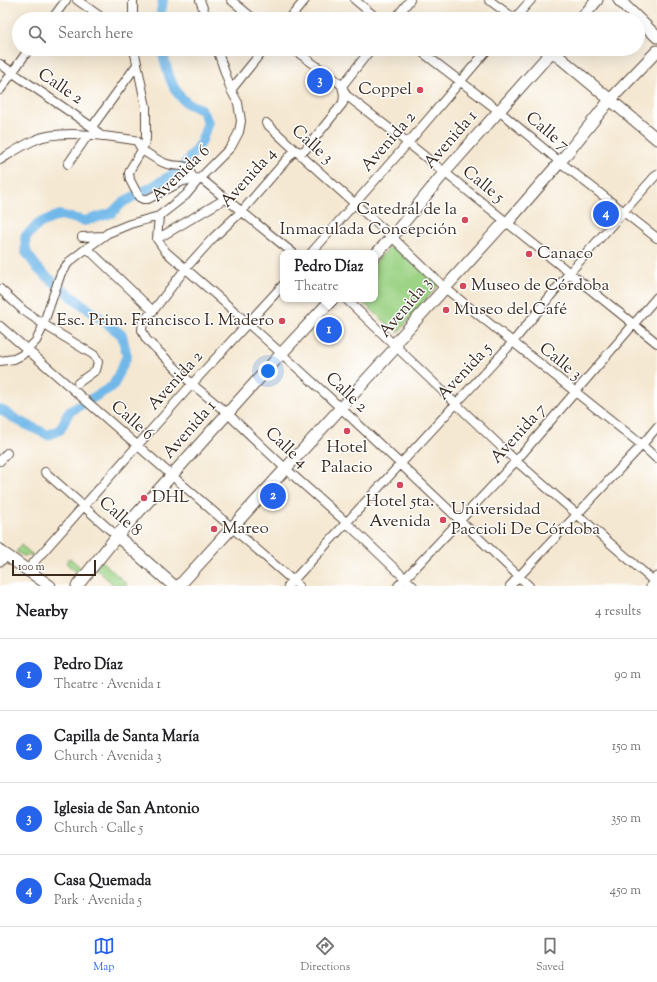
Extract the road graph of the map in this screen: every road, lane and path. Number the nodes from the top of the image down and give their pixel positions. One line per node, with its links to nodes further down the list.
1 (66, 0): 13 (street)
2 (77, 0): 14 (street)
3 (133, 0): 15 (street)
4 (201, 0): 16 (street)
5 (230, 0): 17 (street)
6 (305, 0): 18 (street)
7 (355, 0): 19 (street)
8 (410, 0): 20 (street)
9 (489, 0): 21 (street)
10 (531, 0): 22 (street)
11 (597, 0): 23 (main road)
12 (619, 0): 24 (main road)
13 (57, 12)
14 (94, 12)
15 (133, 12)
16 (205, 12)
17 (245, 12)
18 (295, 12)
19 (370, 12)
20 (401, 12)
21 (505, 12)
22 (520, 12)
23 (587, 12)
24 (631, 12)
25 (645, 25): 26 (main road)
26 (657, 37)
27 (657, 51): 45 (main road, Avenida 3)
28 (25, 56): 40 (street)
29 (135, 56): 39 (street)
30 (220, 56): 44 (street)
31 (259, 56): 44 (street)
32 (303, 56): 42 (street, Calle 5)
33 (366, 56): 42 (street)
34 (427, 56): 41 (street, Calle 7)
35 (482, 56): 41 (street, Avenida 2)
36 (547, 56): 46 (main road, Avenida 1)
37 (559, 56): 45 (main road)
38 (0, 64): 40 (street, Calle 2)
39 (136, 66): 48 (street); 53 (street)
40 (12, 73): 43 (street); 48 (street, Calle 2)
41 (461, 81): 46 (street, Calle 7); 52 (street, Avenida 2)
42 (342, 86): 52 (street, Calle 5); 54 (street, Avenida 4)
43 (0, 90)
44 (233, 93): 60 (street, Avenida 6)
45 (610, 100): 51 (main road); 56 (main road, Avenida 3)
46 (499, 111): 56 (street, Calle 7); 58 (main road, Avenida 1)
47 (266, 123): 54 (street, Calle 3)
48 (92, 127): 50 (street, Calle 2)
49 (88, 135): 50 (street); 55 (street); 57 (street)
50 (101, 136): 53 (street)
51 (657, 139)
52 (408, 143): 58 (street, Calle 5); 62 (street, Avenida 2)
53 (142, 150): 60 (street); 60 (street)
54 (295, 150): 62 (street, Calle 3); 63 (street, Avenida 4)
55 (0, 160)
56 (560, 162): 64 (street, Calle 7); 66 (main road, Avenida 3)
57 (68, 164)
58 (444, 173): 66 (street, Calle 5); 69 (main road, Avenida 1)
59 (657, 174): 64 (street, Avenida 5)
60 (197, 179): 61 (street); 65 (street, Avenida 6)
61 (225, 198): 63 (street); 71 (street)
62 (356, 203): 69 (street, Calle 3); 74 (street, Avenida 2)
63 (242, 211): 73 (street); 76 (street, Avenida 4)
64 (624, 212): 70 (street, Calle 7); 77 (street, Avenida 5)
65 (159, 216): 67 (street, Avenida 6); 71 (street)
66 (507, 223): 77 (street, Calle 5); 79 (main road, Avenida 3)
67 (104, 236): 68 (street); 72 (street, Avenida 6)
68 (82, 237)
69 (392, 237): 75 (main road, Avenida 1); 79 (street, Calle 3)
70 (657, 238)
71 (157, 239): 76 (street, Calle 2)
72 (87, 248): 84 (street); 86 (street, Avenida 6)
73 (289, 250)
74 (314, 250)
75 (378, 252)
76 (186, 268): 84 (street, Avenida 4); 85 (street, Calle 2)
77 (570, 272): 87 (street, Calle 5); 90 (street, Avenida 5)
78 (280, 288): 85 (street, Avenida 2)
79 (445, 288): 90 (street, Calle 3); 92 (main road, Avenida 3)
80 (0, 289): 86 (street)
81 (657, 297): 87 (street, Avenida 7)
82 (329, 302): 94 (main road, Avenida 1)
83 (349, 302): 92 (street)
84 (153, 311): 89 (street, Avenida 4)
85 (249, 323): 94 (street, Calle 2); 97 (street, Avenida 2)
86 (43, 324): 93 (street, Avenida 6); 96 (street)
87 (634, 324): 91 (street, Calle 5); 98 (street, Avenida 7)
88 (0, 326): 93 (street, Calle 6)
89 (142, 330): 97 (street, Calle 4)
90 (512, 343): 98 (street, Calle 3); 99 (street, Avenida 5)
91 (657, 343)
92 (397, 346): 99 (street); 100 (main road, Avenida 3)
93 (28, 350): 95 (street, Avenida 6); 103 (street, Calle 6)
94 (281, 354): 100 (street, Calle 2); 101 (main road, Avenida 1)
95 (0, 362)
96 (78, 383)
97 (192, 384): 101 (street, Calle 4); 103 (street, Avenida 2)
98 (576, 393): 104 (street, Calle 3); 108 (street, Avenida 7)
99 (456, 404): 108 (street); 109 (street, Avenida 5)
100 (341, 408): 109 (street, Calle 2); 110 (main road, Avenida 3)
101 (227, 413): 110 (street, Calle 4); 112 (main road, Avenida 1)
102 (657, 427): 104 (street)
103 (135, 443): 112 (street, Calle 6); 113 (street, Avenida 2)
104 (642, 445): 106 (street, Calle 3); 114 (street)
105 (6, 453): 107 (street)
106 (657, 459)
107 (0, 461)
108 (516, 461): 114 (street); 115 (street, Avenida 7)
109 (400, 464): 115 (street, Calle 2); 116 (street, Avenida 5)
110 (286, 469): 116 (street, Calle 4); 117 (main road, Avenida 3)
111 (45, 472): 113 (street, Calle 8)
112 (172, 476): 117 (street, Calle 6); 118 (main road, Avenida 1)
113 (83, 507): 118 (street, Calle 8); 120 (street, Avenida 2)
114 (578, 514): 121 (street); 123 (street)
115 (460, 521): 121 (street, Calle 2); 122 (street, Avenida 7)
116 (347, 523): 122 (street, Calle 4); 124 (street, Avenida 5)
117 (232, 528): 124 (street, Calle 6); 128 (main road, Avenida 3)
118 (117, 536): 126 (main road, Avenida 1); 127 (main road, Calle 8)
119 (2, 555): 120 (main road)
120 (27, 570): 125 (main road)
121 (519, 576): 131 (street); 132 (street, Calle 2)
122 (404, 578): 129 (street, Avenida 7); 130 (street, Calle 4)
123 (655, 582)
124 (293, 584)
125 (50, 586)
126 (77, 586)
127 (174, 586)
128 (179, 586)
129 (398, 586)
130 (413, 586)
131 (510, 586)
132 (529, 586)

